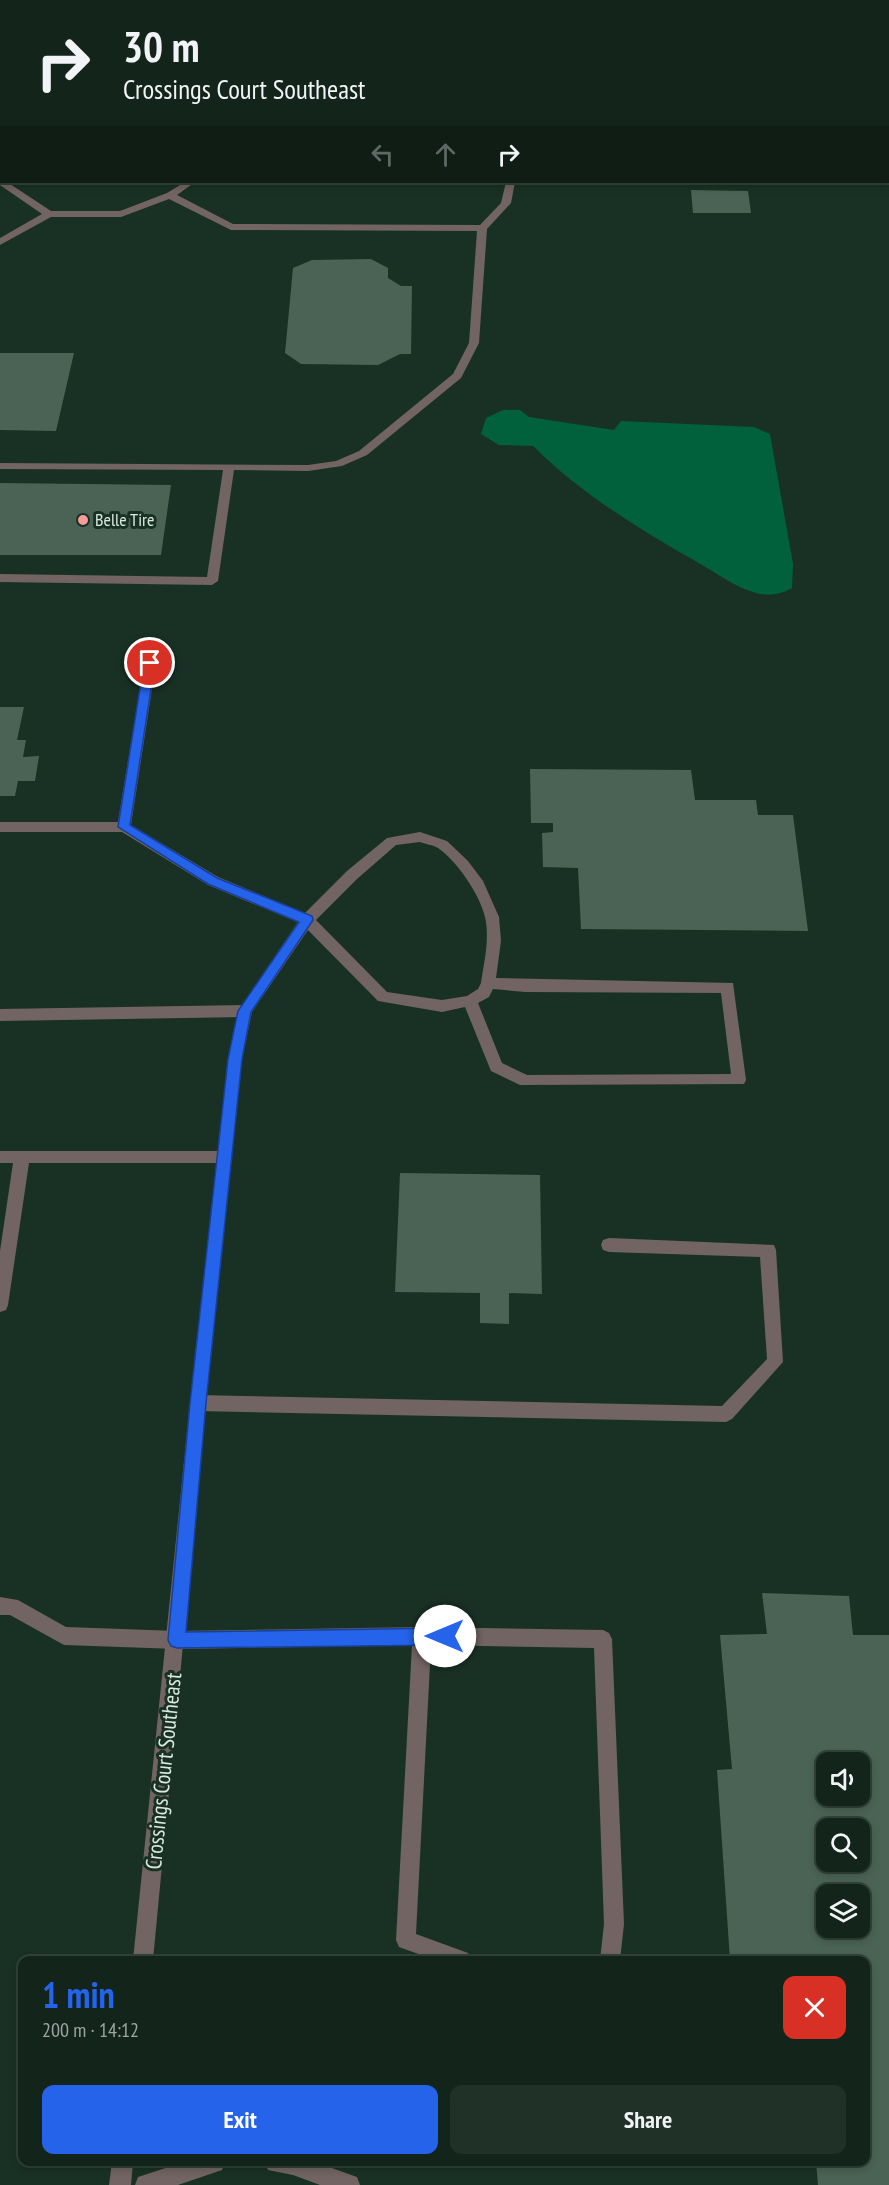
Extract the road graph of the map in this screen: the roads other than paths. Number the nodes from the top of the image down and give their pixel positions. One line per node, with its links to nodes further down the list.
1 (2, 183): 5 (street)
2 (189, 183): 4 (street)
3 (510, 183): 6 (street)
4 (170, 195): 5 (street); 6 (street)
5 (49, 214): 7 (street)
6 (482, 228): 9 (street)
7 (0, 242)
8 (0, 466): 9 (street)
9 (228, 467): 10 (street)
10 (0, 578)
11 (150, 663): 13 (street)
12 (0, 827): 13 (street)
13 (124, 827): 14 (street)
14 (307, 920): 15 (street); 16 (street); 17 (street, Crossings Court Southeast)
15 (488, 983): 16 (street); 16 (street)
16 (470, 1001)
17 (245, 1011): 18 (street); 21 (street, Crossings Court Southeast)
18 (0, 1015)
19 (0, 1157): 20 (street)
20 (22, 1157): 21 (street); 23 (street)
21 (224, 1157): 24 (street, Crossings Court Southeast)
22 (609, 1245): 24 (street)
23 (0, 1305)
24 (198, 1403): 27 (street, Crossings Court Southeast)
25 (0, 1606): 27 (street)
26 (422, 1636): 27 (street); 29 (street); 30 (street)
27 (177, 1640): 28 (street, Crossings Court Southeast)
28 (143, 1956)
29 (450, 1956)
30 (610, 1956)
31 (122, 2166): 34 (street)
32 (202, 2166): 35 (street)
33 (297, 2166): 36 (street)
34 (120, 2185)
35 (146, 2185)
36 (349, 2185)

